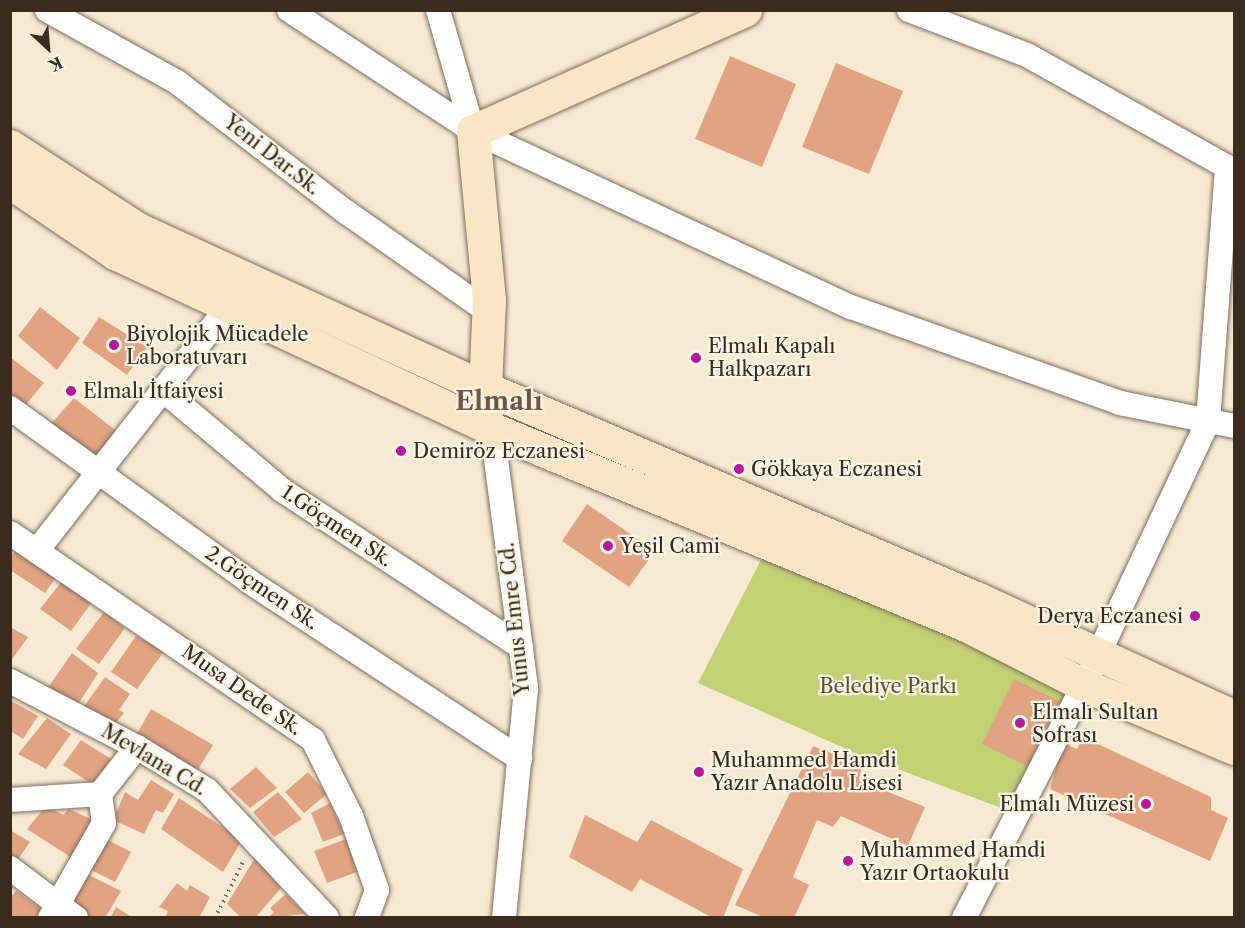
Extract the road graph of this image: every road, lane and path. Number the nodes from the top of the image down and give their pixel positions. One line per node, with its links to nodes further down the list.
1 (47, 10): 12 (street, Yeni Dar.Sk.)
2 (289, 10): 6 (street)
3 (438, 10): 6 (street)
4 (746, 10): 6 (main road)
5 (909, 10): 8 (street)
6 (473, 131): 12 (main road); 16 (street)
7 (10, 146): 10 (main road)
8 (1232, 168): 16 (street)
9 (10, 182): 11 (main road)
10 (249, 280): 11 (street); 13 (main road)
11 (229, 306): 14 (street); 18 (main road)
12 (489, 312): 13 (main road)
13 (485, 388): 18 (main road); 23 (main road)
14 (163, 390): 19 (street); 22 (street, 1.Göçmen Sk.)
15 (10, 408): 19 (street, 2.Göçmen Sk.)
16 (1208, 421): 17 (street); 23 (street)
17 (1234, 426)
18 (492, 429): 22 (street, Yunus Emre Cd.); 25 (main road)
19 (97, 474): 21 (street); 29 (street, 2.Göçmen Sk.)
20 (10, 532): 21 (street, Musa Dede Sk.)
21 (39, 548): 37 (street, Musa Dede Sk.)
22 (521, 647): 29 (street, Yunus Emre Cd.)
23 (1099, 654): 25 (street); 26 (main road)
24 (10, 681): 27 (street, Mevlana Cd.)
25 (1084, 685): 28 (main road); 39 (street)
26 (1234, 717)
27 (137, 747): 30 (street); 32 (street, Mevlana Cd.)
28 (1234, 748)
29 (520, 759): 38 (street, Yunus Emre Cd.)
30 (100, 794): 31 (street); 34 (street)
31 (10, 800)
32 (255, 840): 35 (path); 36 (street, Mevlana Cd.)
33 (10, 868): 34 (street)
34 (62, 913)
35 (215, 918)
36 (327, 918)
37 (367, 918)
38 (504, 918)
39 (964, 918)

